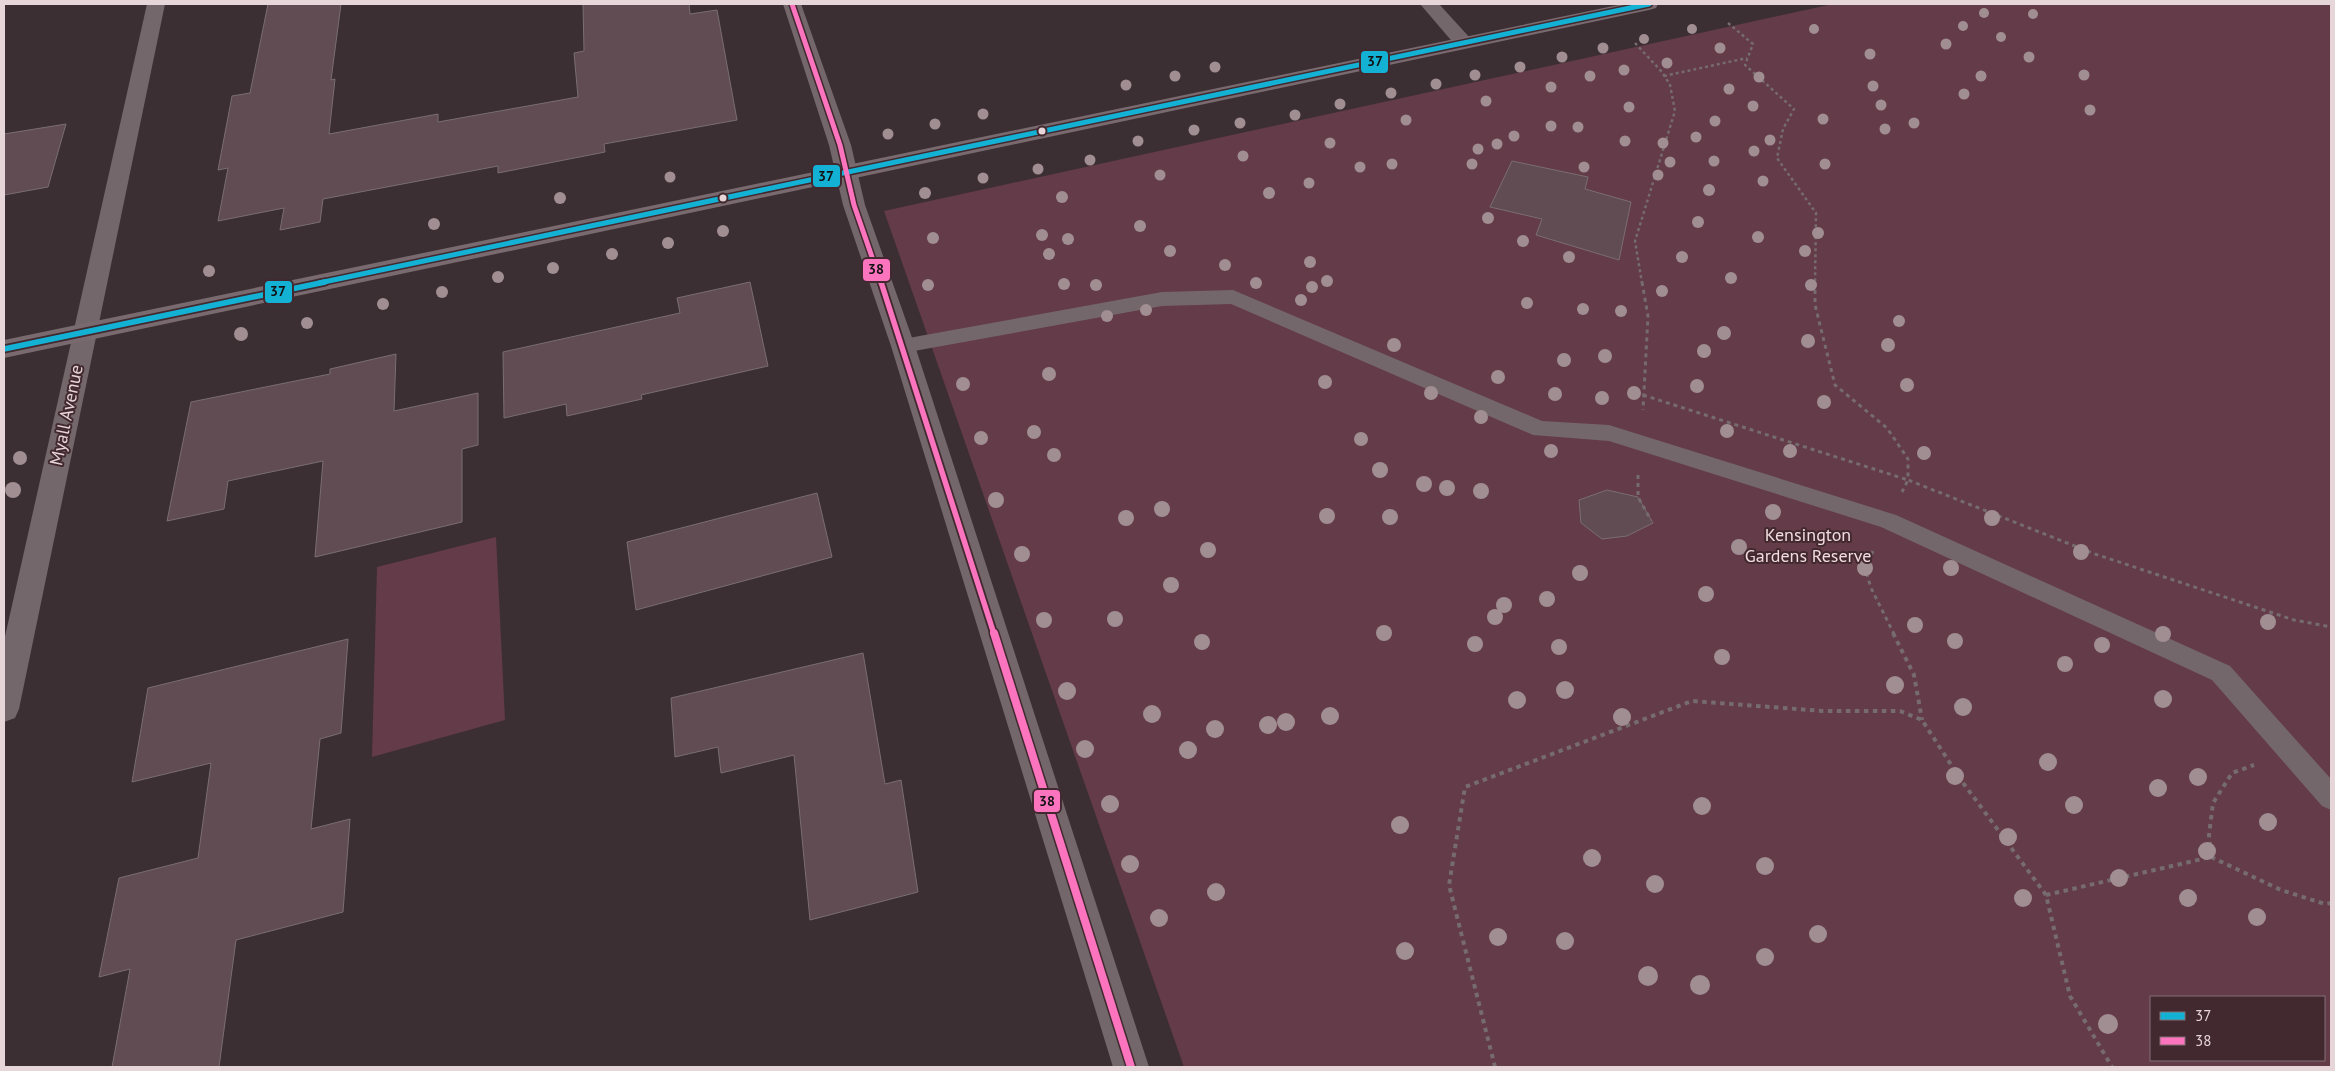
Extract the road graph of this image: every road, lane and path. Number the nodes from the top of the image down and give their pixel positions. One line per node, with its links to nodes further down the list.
1 (156, 4): 11 (street, Myall Avenue)
2 (792, 4): 10 (street)
3 (1428, 4): 6 (street)
4 (1648, 4): 6 (main road)
5 (1728, 23): 8 (path)
6 (1463, 42): 10 (main road)
7 (1635, 43): 9 (path)
8 (1747, 58): 9 (path); 16 (path)
9 (1664, 76): 14 (path)
10 (846, 172): 11 (main road); 12 (street)
11 (84, 332): 13 (main road); 20 (street, Myall Avenue)
12 (903, 346): 15 (lane); 27 (street)
13 (4, 349)
14 (1643, 396): 15 (path); 16 (path)
15 (1643, 442): 17 (path); 18 (lane)
16 (1908, 480): 18 (path); 19 (path)
17 (1651, 520)
18 (1888, 521): 21 (path); 23 (lane)
19 (2331, 627)
20 (4, 709)
21 (1922, 720): 25 (path); 28 (path)
22 (2263, 762): 24 (path)
23 (2331, 798)
24 (2211, 858): 25 (path); 26 (path)
25 (2046, 895): 29 (path)
26 (2331, 904)
27 (1131, 1067)
28 (1495, 1067)
29 (2112, 1067)

